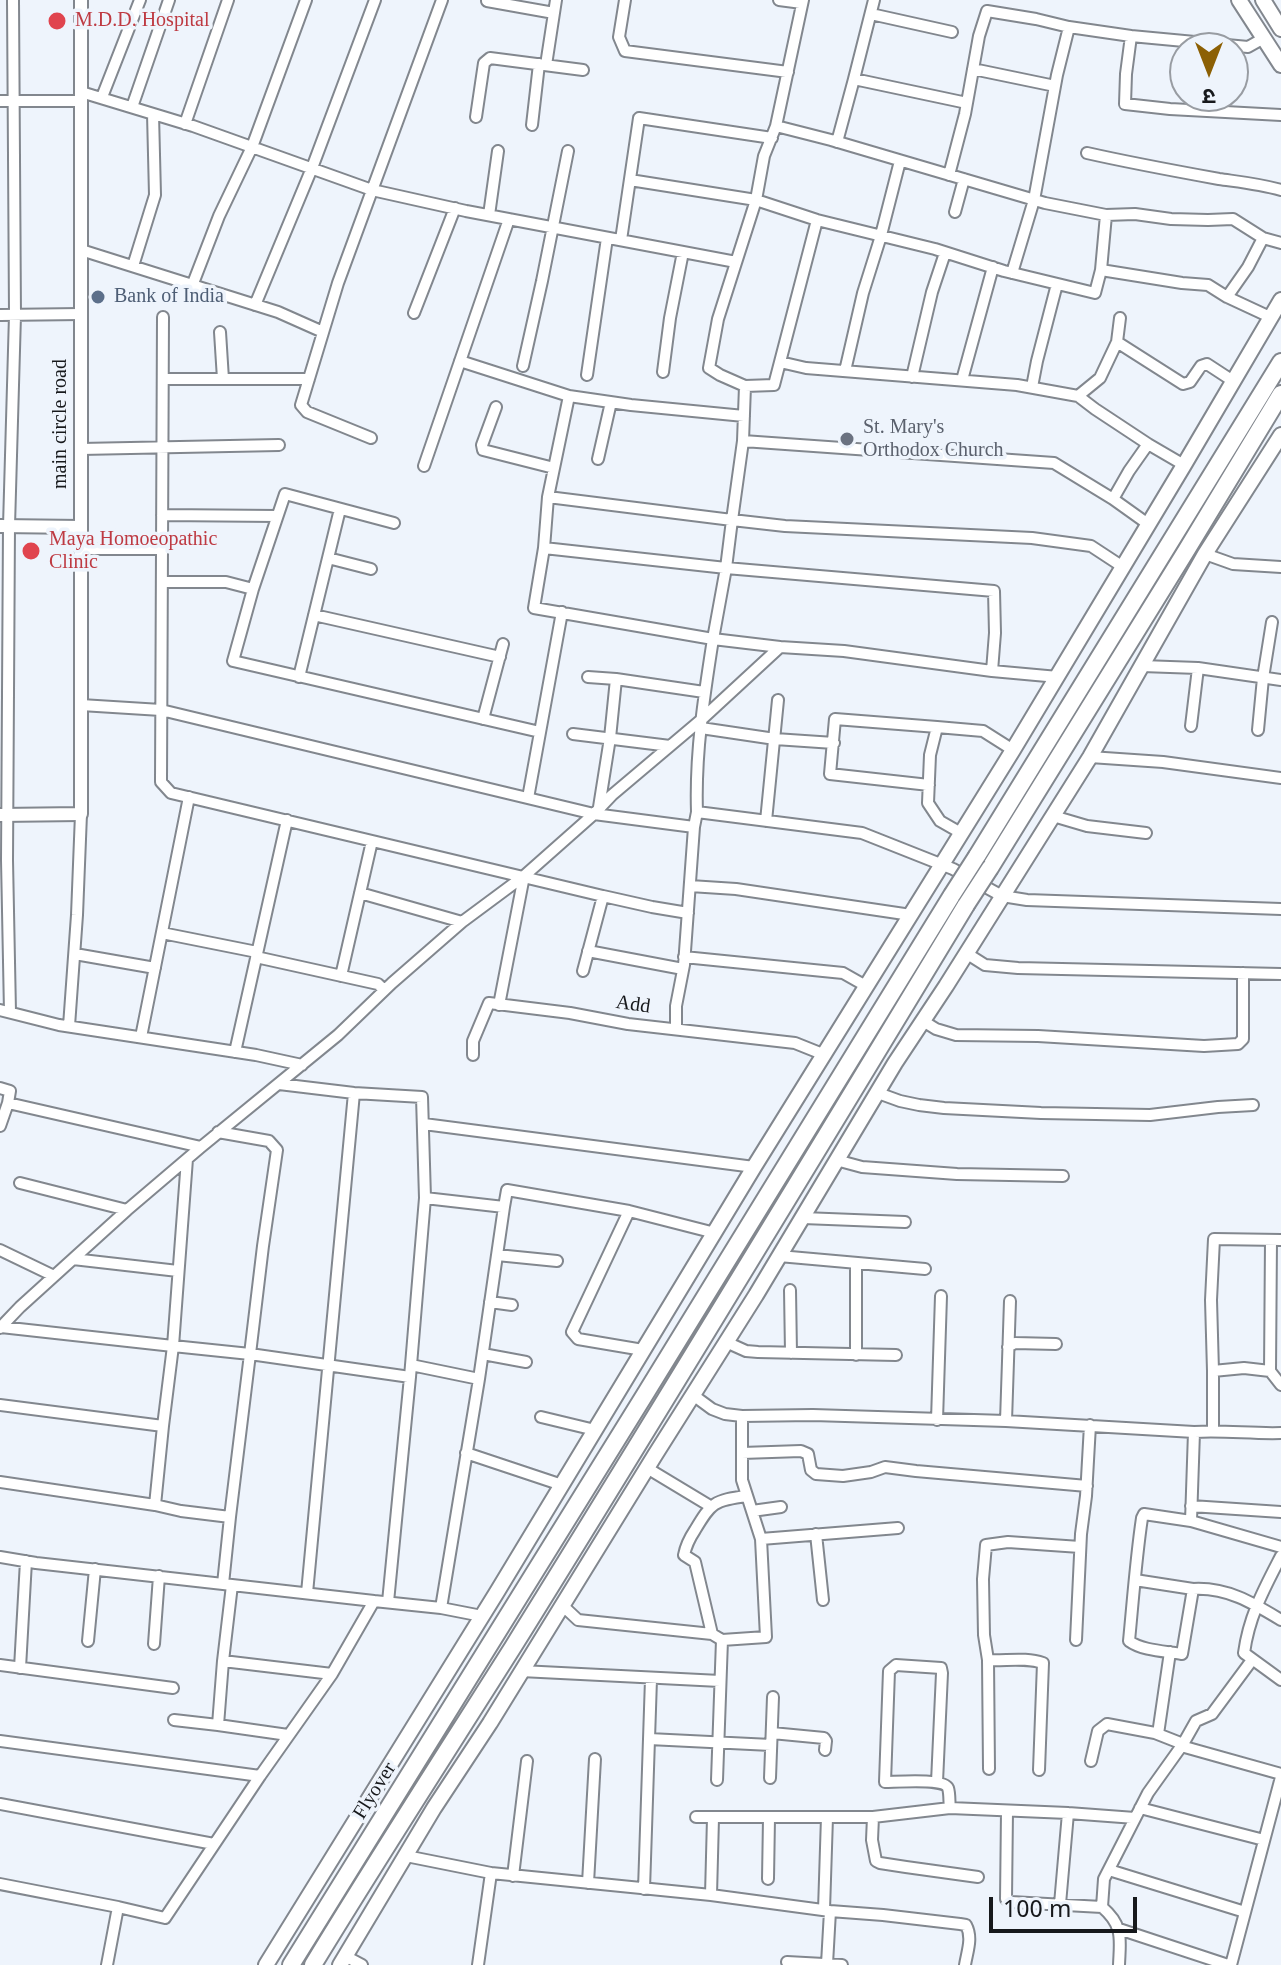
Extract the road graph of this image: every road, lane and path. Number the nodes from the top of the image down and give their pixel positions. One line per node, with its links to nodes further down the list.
1 (13, 0): 34 (street)
2 (81, 0): 31 (street, main circle road)
3 (140, 0): 32 (street)
4 (169, 0): 36 (street)
5 (228, 0): 40 (street)
6 (306, 0): 45 (street)
7 (375, 0): 50 (street)
8 (442, 0): 56 (street)
9 (556, 0): 17 (street)
10 (625, 0): 28 (street)
11 (779, 0): 16 (street)
12 (874, 0): 18 (street)
13 (1239, 0): 23 (main road)
14 (1263, 0): 20 (main road)
15 (487, 1): 17 (street)
16 (803, 2): 28 (street)
17 (554, 13): 24 (street)
18 (871, 14): 21 (street); 29 (street)
19 (1069, 27): 22 (street); 26 (street); 30 (street)
20 (1281, 29)
21 (952, 32)
22 (1131, 36): 23 (street); 38 (street)
23 (1264, 38): 25 (main road)
24 (543, 64): 27 (street); 39 (street); 41 (street)
25 (1281, 65)
26 (973, 69): 30 (street); 35 (street)
27 (583, 70)
28 (788, 72): 42 (street)
29 (854, 79): 35 (street); 44 (street)
30 (1055, 86): 59 (street)
31 (81, 96): 32 (street); 34 (street); 72 (street, main circle road)
32 (102, 97): 36 (street)
33 (0, 101): 34 (street)
34 (14, 101): 52 (street)
35 (967, 103): 53 (street)
36 (132, 107): 37 (street)
37 (153, 114): 40 (street); 76 (street)
38 (1281, 115)
39 (476, 117)
40 (185, 124): 45 (street)
41 (532, 125)
42 (776, 126): 43 (street); 44 (street)
43 (772, 138): 55 (street); 58 (street)
44 (837, 142): 49 (street)
45 (252, 147): 50 (street); 81 (street)
46 (498, 151): 62 (street)
47 (568, 151): 66 (street)
48 (1087, 153): 57 (street)
49 (900, 161): 53 (street); 67 (street)
50 (312, 168): 56 (street); 84 (street)
51 (0, 170): 52 (street)
52 (14, 170): 88 (street)
53 (949, 175): 54 (street)
54 (964, 179): 59 (street); 61 (street)
55 (630, 180): 58 (street); 70 (street)
56 (372, 190): 60 (street); 93 (street)
57 (1281, 190)
58 (756, 200): 65 (street); 75 (street)
59 (1034, 200): 63 (street); 79 (street)
60 (455, 208): 62 (street); 85 (street)
61 (955, 212)
62 (489, 215): 64 (street)
63 (1106, 215): 69 (street); 78 (street)
64 (509, 219): 66 (street); 95 (street)
65 (817, 220): 67 (street); 96 (street)
66 (553, 227): 68 (street); 98 (street)
67 (881, 236): 74 (street); 99 (street)
68 (607, 238): 70 (street); 101 (street)
69 (1263, 238): 71 (street); 82 (street)
70 (621, 240): 73 (street)
71 (1281, 243)
72 (81, 250): 76 (street); 86 (street, main circle road)
73 (683, 252): 75 (street); 100 (street)
74 (945, 253): 77 (street); 102 (street)
75 (736, 262): 108 (street)
76 (133, 266): 81 (street)
77 (993, 267): 79 (street); 106 (street)
78 (1101, 270): 80 (street); 82 (street)
79 (1012, 273): 80 (street)
80 (1057, 284): 109 (street)
81 (192, 286): 84 (street)
82 (1227, 297): 90 (street)
83 (1281, 300): 90 (main road)
84 (255, 305): 93 (street)
85 (414, 313)
86 (81, 314): 88 (street); 123 (street, main circle road)
87 (0, 315): 88 (street)
88 (15, 315): 124 (street)
89 (163, 317): 103 (street)
90 (1270, 317): 107 (main road)
91 (1120, 318): 94 (street)
92 (220, 332): 104 (street)
93 (323, 332): 105 (street)
94 (1117, 342): 107 (street); 112 (street)
95 (460, 361): 111 (street); 127 (street)
96 (780, 362): 99 (street); 108 (street)
97 (1281, 362): 116 (highway)
98 (523, 366)
99 (845, 371): 102 (street)
100 (663, 372)
101 (587, 375)
102 (912, 377): 106 (street)
103 (163, 379): 104 (street); 122 (street)
104 (223, 379): 105 (street)
105 (309, 379): 118 (street)
106 (962, 380): 109 (street)
107 (1233, 381): 126 (main road)
108 (745, 386): 115 (street)
109 (1032, 387): 112 (street)
110 (1281, 394): 116 (highway)
111 (569, 396): 113 (street); 128 (street)
112 (1078, 396): 120 (street)
113 (611, 402): 115 (street); 125 (street)
114 (496, 407): 128 (street)
115 (744, 416): 119 (street)
116 (1255, 421): 407 (highway, Flyover, bridge); 408 (highway, Flyover, bridge)
117 (1281, 435): 142 (main road)
118 (371, 438)
119 (743, 441): 130 (street); 134 (street)
120 (1148, 444): 126 (street); 130 (street)
121 (279, 445): 122 (street)
122 (162, 447): 123 (street); 132 (street)
123 (81, 449): 138 (street, main circle road)
124 (5, 455): 137 (street)
125 (598, 459)
126 (1184, 465): 136 (main road)
127 (424, 466)
128 (554, 468): 129 (street)
129 (548, 497): 134 (street); 139 (street)
130 (1113, 499): 136 (street)
131 (340, 509): 133 (street); 135 (street); 143 (street)
132 (162, 515): 133 (street); 141 (street)
133 (277, 516): 149 (street)
134 (732, 520): 144 (street); 146 (street)
135 (394, 523)
136 (1148, 524): 144 (main road)
137 (5, 526): 138 (street); 190 (street)
138 (81, 527): 140 (street, main circle road)
139 (544, 548): 146 (street); 150 (street)
140 (81, 549): 141 (street); 168 (street, main circle road)
141 (162, 549): 148 (street)
142 (1205, 554): 145 (street); 157 (main road)
143 (328, 558): 147 (street); 151 (street)
144 (1123, 567): 162 (main road)
145 (1281, 567)
146 (726, 568): 153 (street); 159 (street)
147 (371, 569)
148 (162, 582): 149 (street); 169 (street)
149 (253, 589): 160 (street)
150 (562, 612): 153 (street); 175 (street)
151 (314, 615): 156 (street); 160 (street)
152 (1272, 622): 163 (street)
153 (713, 639): 155 (street); 166 (street)
154 (503, 644): 156 (street)
155 (780, 647): 159 (street); 171 (street)
156 (500, 657): 170 (street)
157 (1142, 666): 158 (street); 182 (main road)
158 (1198, 668): 163 (street); 172 (street)
159 (992, 671): 162 (street)
160 (299, 677): 170 (street)
161 (588, 677): 164 (street)
162 (1058, 677): 181 (main road)
163 (1263, 678): 165 (street); 174 (street)
164 (616, 679): 166 (street); 177 (street)
165 (1281, 680)
166 (704, 692): 171 (street)
167 (778, 700): 178 (street)
168 (81, 705): 169 (street); 189 (street, main circle road)
169 (161, 710): 185 (street); 186 (street)
170 (483, 719): 175 (street)
171 (701, 724): 178 (street); 180 (street); 188 (street)
172 (1191, 726)
173 (937, 727): 179 (street); 181 (street); 184 (street)
174 (1258, 730)
175 (540, 732): 186 (street)
176 (573, 734): 177 (street)
177 (610, 738): 180 (street); 187 (street)
178 (775, 739): 179 (street); 193 (street)
179 (834, 743): 184 (street)
180 (670, 746): 187 (street)
181 (1013, 750): 195 (main road)
182 (1090, 757): 183 (street); 191 (main road)
183 (1281, 778)
184 (929, 785): 195 (street)
185 (189, 797): 192 (street); 208 (street)
186 (528, 798): 187 (street)
187 (597, 811): 194 (street); 199 (street)
188 (697, 812): 193 (street); 194 (street)
189 (81, 814): 190 (street); 211 (street)
190 (4, 815): 223 (street)
191 (1053, 816): 196 (street); 203 (main road)
192 (287, 820): 197 (street); 212 (street)
193 (766, 821): 198 (street)
194 (694, 827): 200 (street)
195 (961, 833): 198 (main road)
196 (1146, 833)
197 (372, 841): 199 (street); 201 (street)
198 (942, 864): 203 (street); 206 (main road)
199 (524, 876): 202 (street); 207 (street); 222 (street)
200 (690, 886): 205 (street); 206 (street)
201 (360, 893): 207 (street); 219 (street)
202 (603, 896): 205 (street); 209 (street)
203 (1002, 896): 204 (street); 210 (main road)
204 (1281, 909)
205 (688, 913): 213 (street)
206 (911, 915): 220 (main road)
207 (462, 922): 221 (street)
208 (162, 933): 212 (street); 214 (street)
209 (588, 951): 215 (street); 216 (street)
210 (966, 953): 217 (street); 224 (main road)
211 (75, 954): 214 (street); 225 (street)
212 (257, 955): 219 (street); 228 (street)
213 (684, 957): 215 (street); 220 (street)
214 (155, 968): 227 (street)
215 (683, 969): 226 (street)
216 (583, 971)
217 (1243, 973): 218 (street); 224 (street)
218 (1281, 974)
219 (341, 976): 221 (street)
220 (866, 986): 230 (main road)
221 (384, 990): 231 (street)
222 (499, 1005): 226 (street, Add); 229 (street)
223 (5, 1011): 225 (street)
224 (923, 1021): 235 (main road)
225 (69, 1026): 227 (street)
226 (676, 1029): 230 (street, Add)
227 (141, 1037): 228 (street)
228 (235, 1052): 231 (street)
229 (473, 1055)
230 (825, 1055): 244 (main road)
231 (302, 1065): 232 (street)
232 (279, 1084): 234 (street); 240 (street)
233 (0, 1088): 236 (street)
234 (354, 1093): 238 (street); 282 (street)
235 (878, 1093): 237 (street); 243 (main road)
236 (8, 1103): 239 (street); 241 (street)
237 (1253, 1105)
238 (424, 1124): 244 (street); 247 (street)
239 (0, 1126)
240 (218, 1132): 241 (street); 277 (street)
241 (201, 1147): 242 (street)
242 (187, 1159): 249 (street); 262 (street)
243 (836, 1160): 245 (street); 251 (main road)
244 (754, 1167): 253 (main road)
245 (1063, 1176)
246 (20, 1183): 249 (street)
247 (425, 1198): 248 (street); 283 (street)
248 (504, 1207): 250 (street); 256 (street)
249 (127, 1210): 258 (street)
250 (629, 1211): 253 (street); 275 (street)
251 (803, 1218): 252 (street); 257 (main road)
252 (905, 1222)
253 (715, 1233): 275 (main road)
254 (1276, 1240): 274 (street); 284 (street)
255 (0, 1250): 263 (street)
256 (497, 1255): 259 (street); 267 (street)
257 (779, 1256): 260 (street); 270 (main road)
258 (73, 1259): 262 (street); 263 (street)
259 (557, 1261)
260 (856, 1263): 261 (street); 279 (street)
261 (925, 1269)
262 (178, 1271): 272 (street)
263 (54, 1276): 269 (street)
264 (790, 1290): 276 (street)
265 (941, 1296): 292 (street)
266 (1010, 1301): 273 (street)
267 (490, 1302): 268 (street); 278 (street)
268 (512, 1305)
269 (1, 1328): 272 (street)
270 (726, 1342): 276 (street); 288 (main road)
271 (1056, 1344): 273 (street)
272 (173, 1346): 277 (street); 295 (street)
273 (1008, 1347): 293 (street)
274 (1276, 1349): 285 (street)
275 (643, 1350): 296 (main road)
276 (791, 1353): 279 (street)
277 (250, 1354): 282 (street); 313 (street)
278 (483, 1354): 281 (street); 286 (street)
279 (856, 1355): 280 (street)
280 (896, 1355)
281 (526, 1362)
282 (329, 1364): 283 (street); 328 (street)
283 (410, 1371): 286 (street); 331 (street)
284 (1213, 1371): 285 (street); 297 (street)
285 (1270, 1371): 287 (street)
286 (479, 1379): 300 (street)
287 (1281, 1385)
288 (693, 1395): 290 (street); 302 (main road)
289 (0, 1405): 295 (street)
290 (742, 1416): 292 (street); 301 (street)
291 (541, 1417): 296 (street)
292 (937, 1420): 293 (street)
293 (1006, 1421): 294 (street)
294 (1090, 1425): 298 (street); 305 (street)
295 (163, 1426): 307 (street)
296 (595, 1430): 304 (main road)
297 (1213, 1430): 298 (street); 299 (street)
298 (1194, 1432): 309 (street)
299 (1281, 1433)
300 (466, 1453): 304 (street); 334 (street)
301 (742, 1453): 305 (street); 306 (street)
302 (647, 1468): 308 (street); 332 (main road)
303 (0, 1482): 307 (street)
304 (562, 1485): 335 (main road)
305 (1087, 1486): 318 (street)
306 (747, 1496): 308 (street); 311 (street)
307 (155, 1505): 313 (street)
308 (710, 1506): 337 (street)
309 (1191, 1506): 312 (street); 314 (street)
310 (781, 1507): 311 (street)
311 (752, 1511): 317 (street)
312 (1281, 1512)
313 (230, 1517): 326 (street)
314 (1191, 1521): 319 (street); 325 (street)
315 (898, 1528): 316 (street)
316 (816, 1534): 317 (street); 329 (street)
317 (761, 1539): 337 (street)
318 (1080, 1547): 338 (street); 342 (street)
319 (1281, 1547)
320 (1281, 1556): 333 (street)
321 (0, 1557): 322 (street)
322 (26, 1561): 323 (street); 346 (street)
323 (95, 1569): 324 (street); 339 (street)
324 (159, 1576): 326 (street); 340 (street)
325 (1135, 1580): 327 (street); 341 (street)
326 (227, 1584): 328 (street); 344 (street)
327 (1193, 1589): 333 (street); 341 (street)
328 (307, 1593): 330 (street)
329 (823, 1600)
330 (374, 1601): 331 (street); 348 (street)
331 (388, 1602): 334 (street)
332 (562, 1605): 337 (street); 347 (main road)
333 (1256, 1605): 336 (street); 343 (street)
334 (441, 1608): 335 (street)
335 (482, 1616): 406 (main road)
336 (1281, 1620)
337 (717, 1637): 351 (street)
338 (1076, 1640)
339 (88, 1641)
340 (154, 1644)
341 (1170, 1652): 356 (street)
342 (988, 1660): 367 (street); 368 (street)
343 (1252, 1660): 350 (street); 362 (street)
344 (223, 1661): 348 (street); 355 (street)
345 (0, 1665): 346 (street)
346 (20, 1668): 352 (street)
347 (521, 1671): 349 (street); 386 (main road)
348 (332, 1674): 357 (street)
349 (651, 1679): 351 (street); 358 (street)
350 (1281, 1680)
351 (720, 1681): 361 (street)
352 (173, 1688)
353 (773, 1697): 359 (street)
354 (174, 1720): 355 (street)
355 (218, 1725): 357 (street)
356 (1158, 1734): 362 (street); 366 (street)
357 (288, 1735): 369 (street)
358 (649, 1739): 361 (street); 394 (street)
359 (772, 1739): 361 (street); 363 (street); 371 (street)
360 (0, 1741): 369 (street)
361 (719, 1742): 372 (street)
362 (1182, 1745): 370 (street); 378 (street)
363 (825, 1750)
364 (595, 1759): 392 (street)
365 (527, 1761): 389 (street)
366 (1091, 1761)
367 (989, 1769)
368 (1039, 1770)
369 (260, 1776): 385 (street)
370 (1281, 1776): 384 (street)
371 (770, 1778)
372 (717, 1780)
373 (937, 1782): 373 (street); 375 (street)
374 (0, 1804): 385 (street)
375 (950, 1808): 376 (street); 381 (street)
376 (1007, 1811): 377 (street); 396 (street)
377 (1068, 1813): 378 (street); 396 (street)
378 (1138, 1813): 384 (street); 387 (street)
379 (696, 1817): 382 (street)
380 (827, 1817): 381 (street); 383 (street); 399 (street)
381 (873, 1817): 390 (street)
382 (713, 1818): 383 (street); 395 (street)
383 (769, 1818): 391 (street)
384 (1264, 1840): 400 (street)
385 (214, 1844): 397 (street)
386 (406, 1856): 388 (street); 402 (main road)
387 (1109, 1870): 398 (street); 400 (street)
388 (491, 1873): 389 (street); 410 (street)
389 (513, 1876): 392 (street)
390 (978, 1877)
391 (768, 1879)
392 (588, 1883): 394 (street)
393 (0, 1884): 397 (street)
394 (644, 1889): 395 (street)
395 (711, 1895): 399 (street)
396 (1060, 1904): 398 (street)
397 (118, 1907): 405 (street)
398 (1102, 1907): 401 (street)
399 (827, 1911): 404 (street); 412 (street)
400 (1245, 1912): 414 (street)
401 (1119, 1929): 413 (street); 414 (street)
402 (343, 1961): 409 (street)
403 (787, 1962): 404 (street)
404 (827, 1964): 411 (street)
405 (107, 1965)
406 (266, 1965)
407 (291, 1965)
408 (313, 1965)
409 (362, 1965)
410 (478, 1965)
411 (842, 1965)
412 (965, 1965)
413 (1119, 1965)
414 (1230, 1965)

